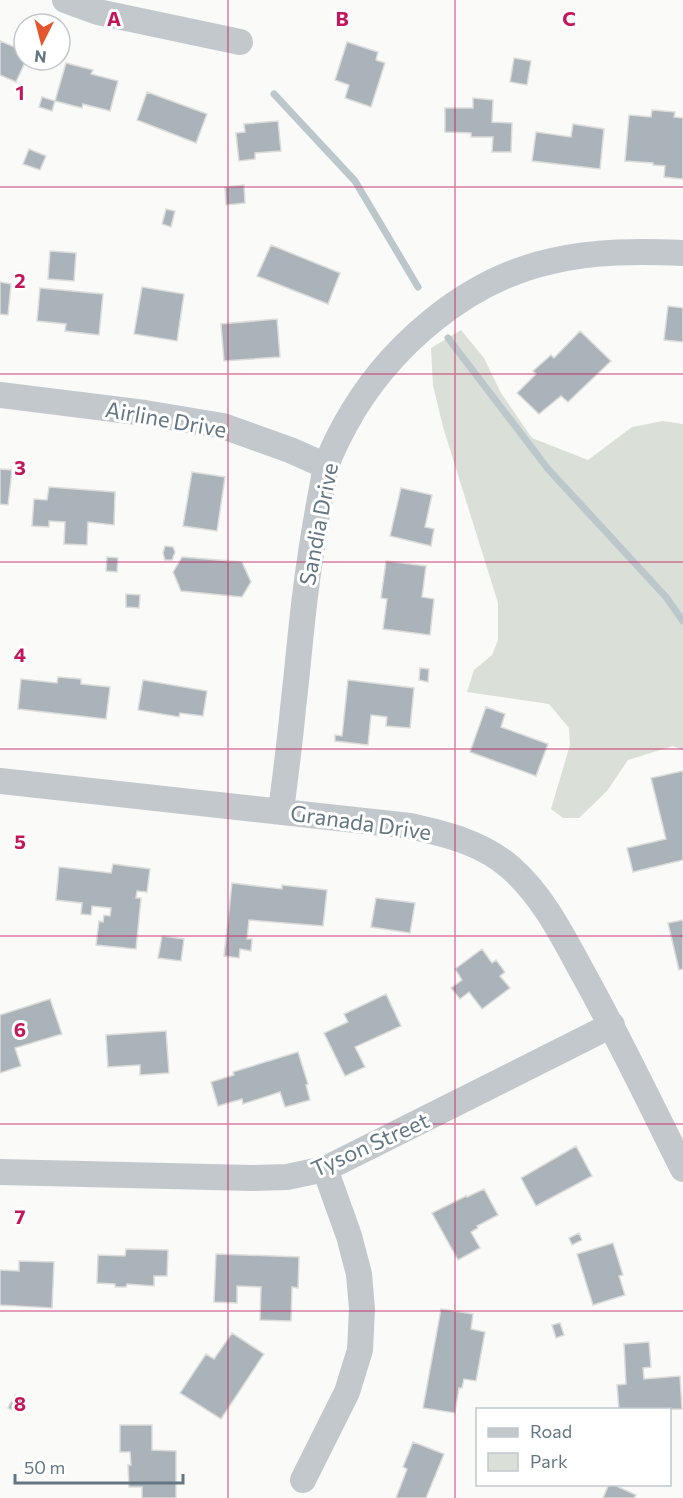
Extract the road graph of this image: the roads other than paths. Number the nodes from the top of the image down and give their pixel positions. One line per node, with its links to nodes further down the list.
1 (65, 0): 2 (street)
2 (240, 42)
3 (683, 253): 5 (street, Sandia Drive)
4 (0, 395): 5 (street, Airline Drive)
5 (326, 466): 7 (street, Sandia Drive)
6 (0, 782): 7 (street, Granada Drive)
7 (281, 812): 8 (street, Granada Drive)
8 (612, 1025): 9 (street, Tyson Street); 10 (street, Granada Drive)
9 (325, 1169): 11 (street, Tyson Street); 12 (street)
10 (683, 1169)
11 (0, 1172)
12 (303, 1480)

